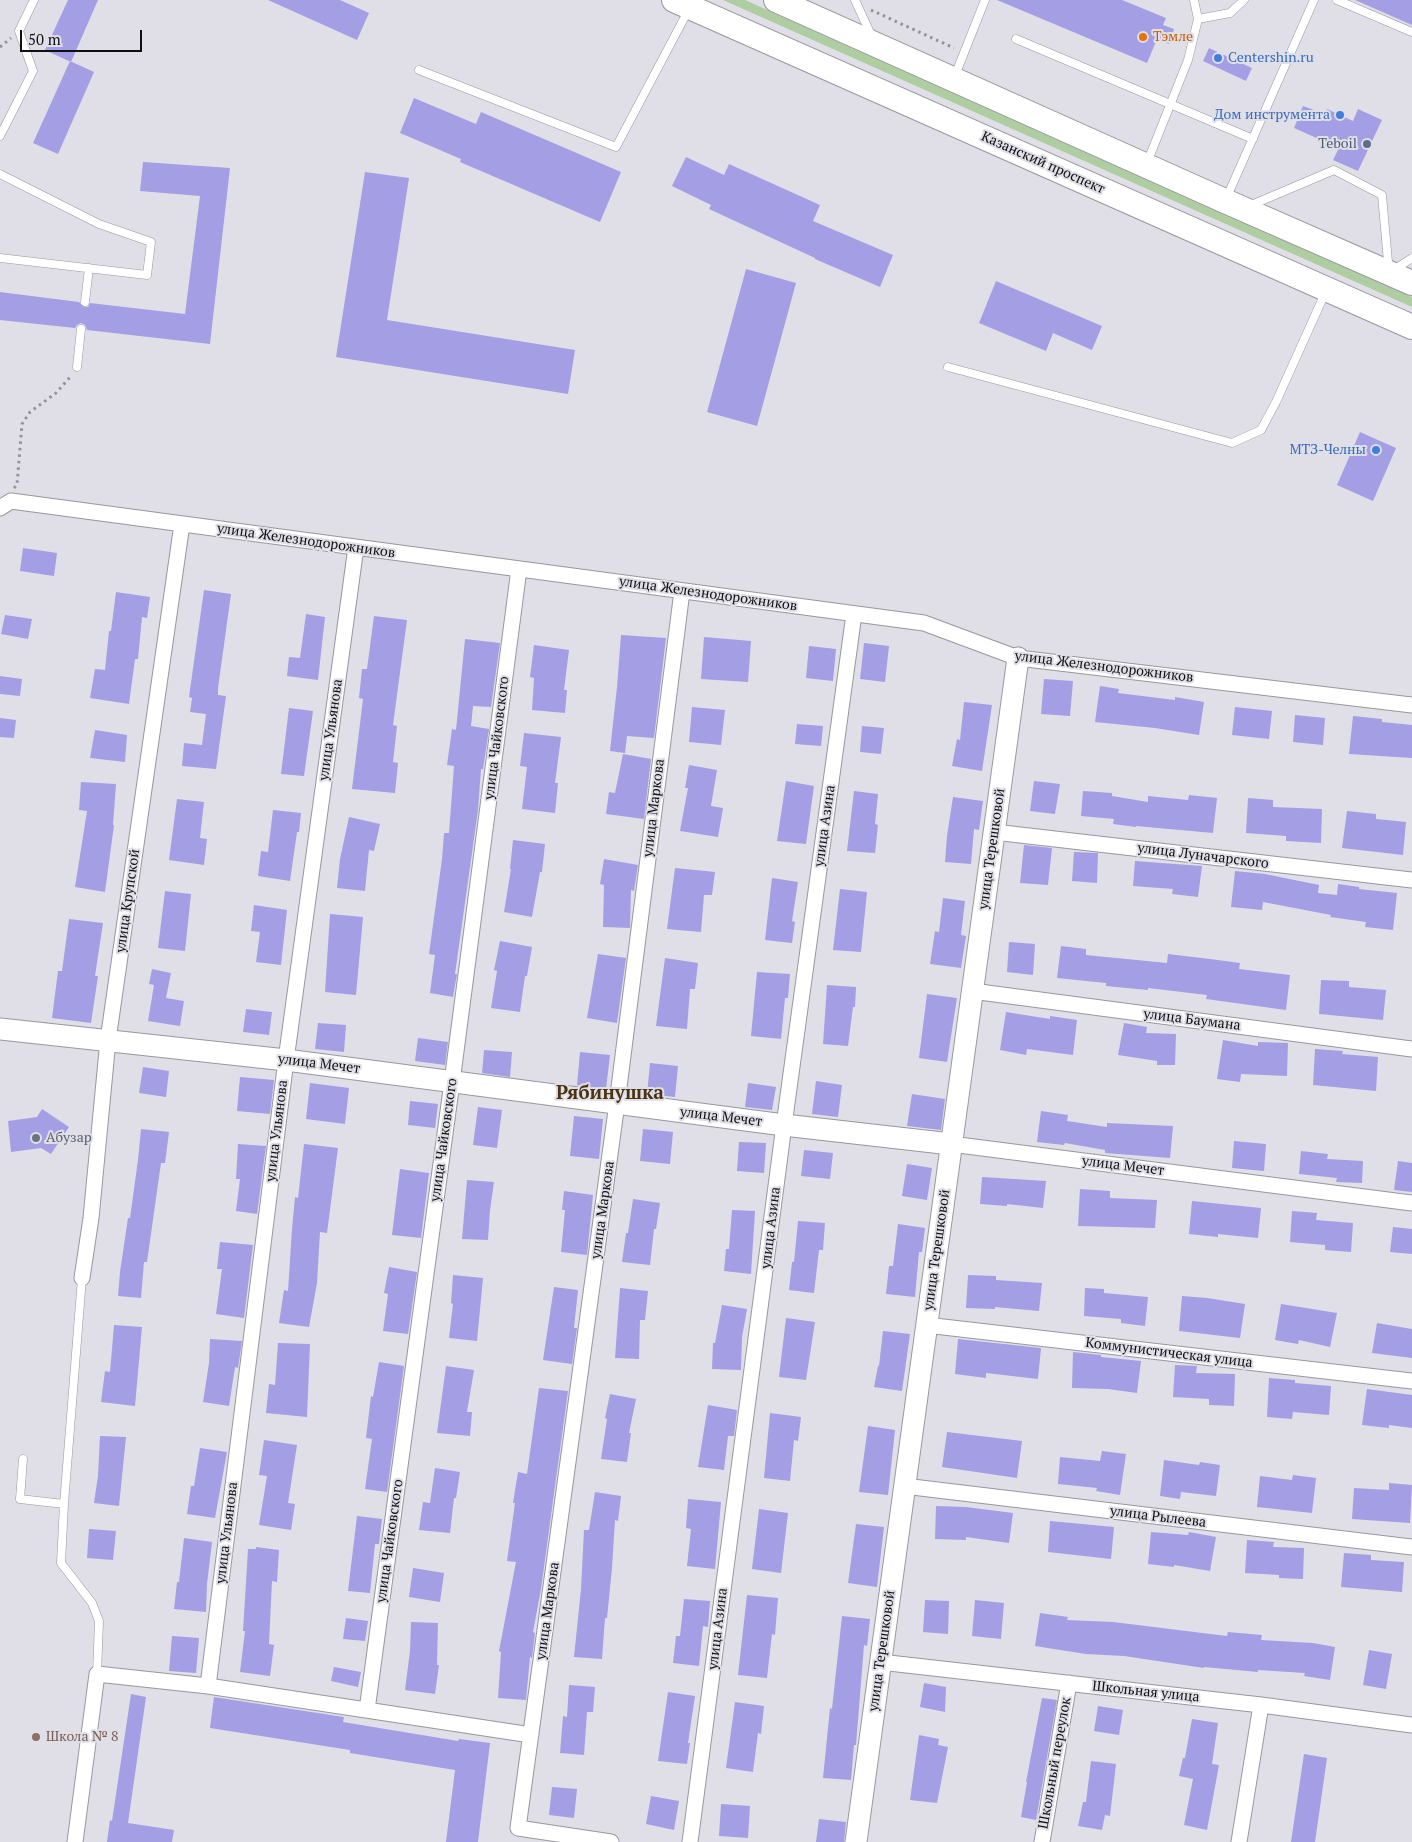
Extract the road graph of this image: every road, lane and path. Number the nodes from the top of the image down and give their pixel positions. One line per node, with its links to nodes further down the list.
1 (34, 0): 18 (lane)
2 (776, 0): 13 (main road)
3 (985, 0): 14 (lane)
4 (1194, 0): 10 (lane)
5 (1244, 0): 10 (lane)
6 (1314, 0): 19 (lane)
7 (1336, 0): 11 (lane)
8 (856, 2): 13 (lane); 14 (path)
9 (682, 4): 15 (lane); 28 (main road, Казанский проспект)
10 (1198, 19): 17 (lane)
11 (1412, 32)
12 (1016, 39): 17 (lane)
13 (876, 45): 16 (main road)
14 (964, 52): 16 (lane)
15 (419, 70)
16 (953, 80): 20 (main road)
17 (1171, 104): 19 (lane); 20 (lane)
18 (0, 136)
19 (1253, 138): 22 (lane)
20 (1146, 166): 22 (main road)
21 (0, 174): 25 (lane)
22 (1234, 205): 26 (main road); 26 (lane)
23 (0, 258): 25 (lane)
24 (1412, 258): 26 (lane)
25 (89, 268): 29 (lane)
26 (1389, 273): 27 (main road)
27 (1412, 283)
28 (1327, 289): 30 (main road, Казанский проспект); 33 (lane)
29 (85, 302)
30 (1412, 328)
31 (81, 329): 32 (lane)
32 (77, 367): 34 (path)
33 (948, 367)
34 (11, 492)
35 (0, 508): 36 (street, улица Железнодорожников)
36 (182, 524): 37 (street, улица Железнодорожников); 47 (street, улица Крупской)
37 (356, 547): 38 (street, улица Железнодорожников); 49 (street, улица Ульянова)
38 (519, 569): 39 (street, улица Железнодорожников); 50 (street, улица Чайковского)
39 (682, 591): 40 (street, улица Железнодорожников); 51 (street, улица Маркова)
40 (854, 614): 41 (street, улица Железнодорожников); 52 (street, улица Азина)
41 (1018, 658): 42 (street, улица Железнодорожников); 43 (street, улица Терешковой)
42 (1412, 704)
43 (994, 832): 44 (street, улица Луначарского); 45 (street, улица Терешковой)
44 (1412, 880)
45 (972, 991): 48 (street, улица Баумана); 53 (street, улица Терешковой)
46 (0, 1029): 47 (street, улица Мечет)
47 (108, 1040): 49 (street, улица Мечет); 55 (street, улица Крупской)
48 (1412, 1049)
49 (286, 1060): 50 (street, улица Мечет); 65 (street, улица Ульянова)
50 (452, 1082): 51 (street, улица Мечет); 67 (street, улица Чайковского)
51 (617, 1104): 52 (street, улица Мечет); 69 (street, улица Маркова)
52 (784, 1125): 53 (street, улица Мечет); 72 (street, улица Азина)
53 (951, 1144): 54 (street, улица Мечет); 56 (street, улица Терешковой)
54 (1412, 1203)
55 (82, 1278): 60 (lane)
56 (926, 1325): 57 (street, Коммунистическая улица); 59 (street, улица Терешковой)
57 (1412, 1381)
58 (23, 1459): 60 (lane)
59 (904, 1486): 61 (street, улица Рылеева); 62 (street, улица Терешковой)
60 (64, 1504): 63 (lane)
61 (1412, 1547)
62 (880, 1662): 64 (street, Школьная улица); 73 (street, улица Терешковой)
63 (97, 1674): 65 (street); 70 (street)
64 (1069, 1683): 66 (street, Школьная улица); 74 (street, Школьный переулок)
65 (208, 1686): 67 (street)
66 (1261, 1705): 68 (street, Школьная улица); 75 (street)
67 (367, 1710): 69 (street)
68 (1412, 1725)
69 (531, 1735): 71 (street, улица Маркова)
70 (75, 1842)
71 (611, 1842)
72 (690, 1842)
73 (856, 1842)
74 (1042, 1842)
75 (1239, 1842)

